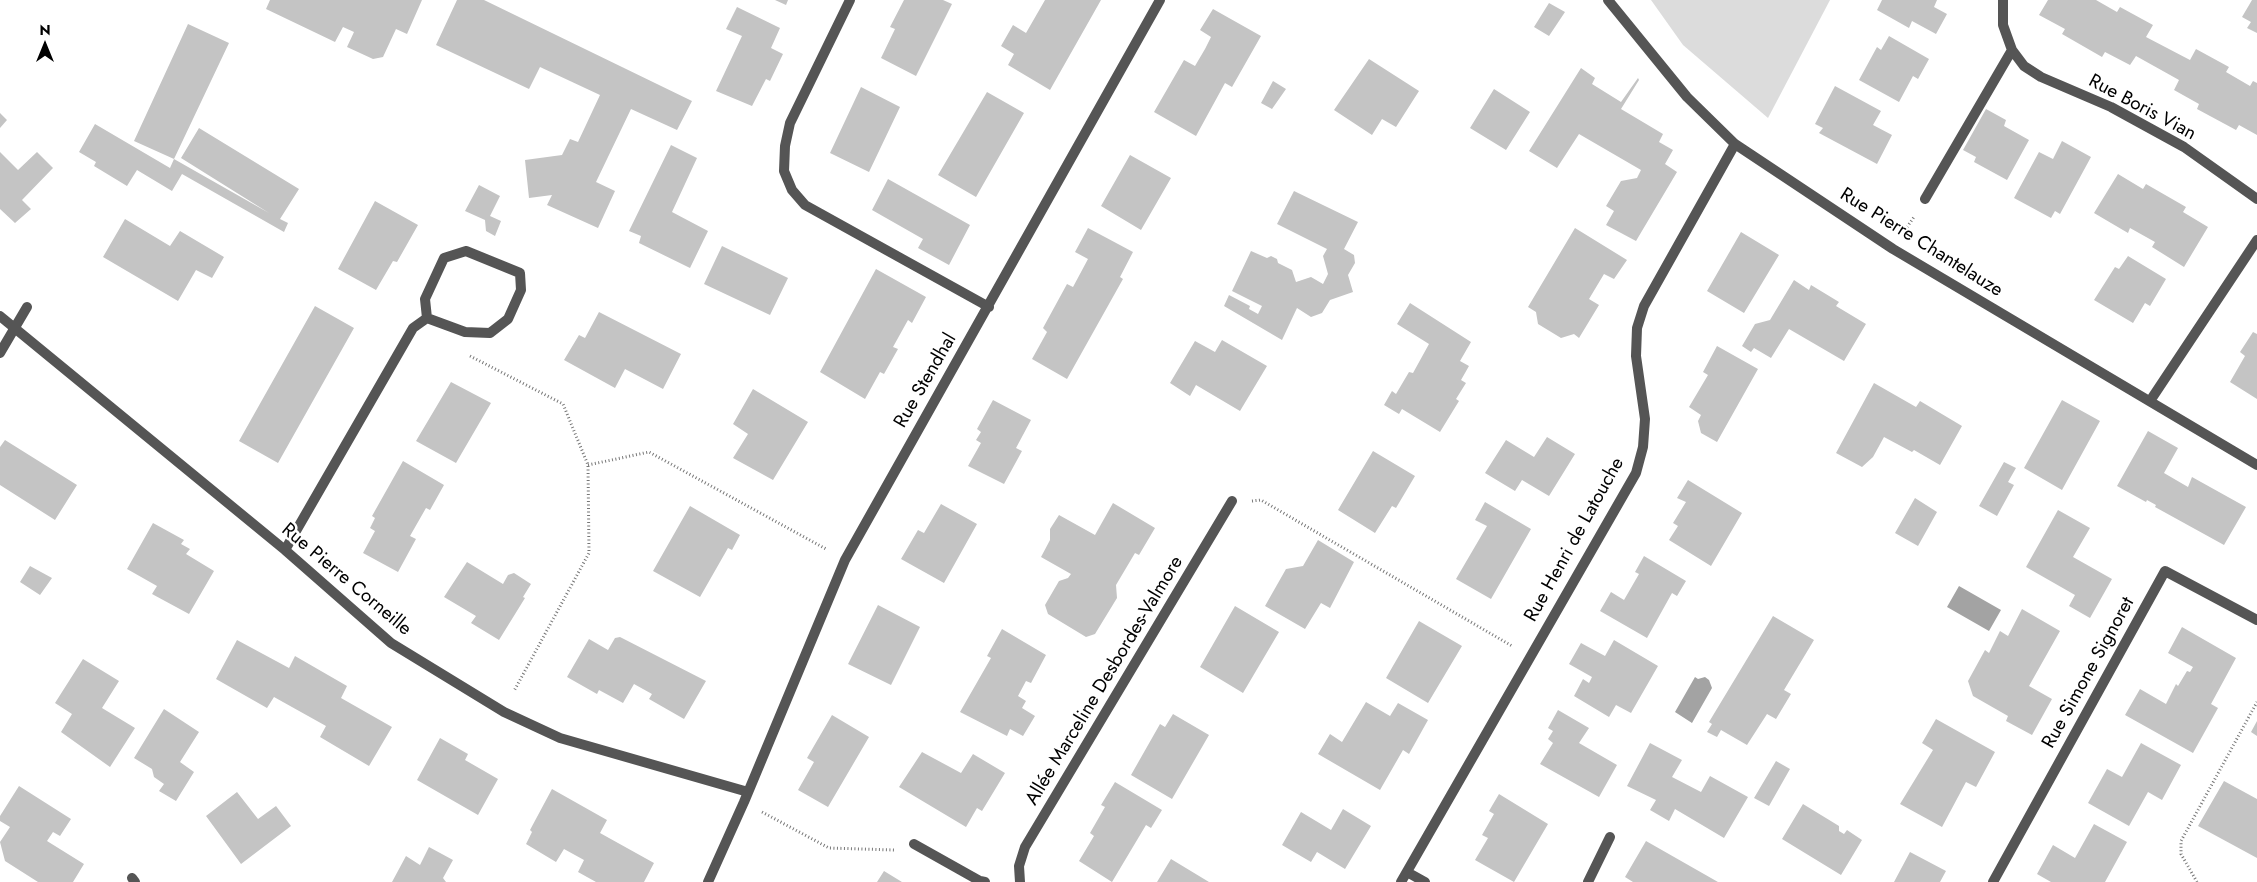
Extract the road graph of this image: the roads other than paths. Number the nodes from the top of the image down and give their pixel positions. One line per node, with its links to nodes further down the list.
1 (850, 0): 11 (street)
2 (1160, 0): 11 (street, Rue Stendhal)
3 (1608, 0): 6 (street, Rue Pierre Chantelauze)
4 (2003, 0): 5 (street, Rue Boris Vian)
5 (2012, 50): 7 (street); 8 (street, Rue Boris Vian)
6 (1735, 144): 16 (street, Rue Pierre Chantelauze); 24 (street, Rue Henri de Latouche)
7 (1925, 199)
8 (2257, 199)
9 (2257, 240): 16 (street)
10 (27, 307): 14 (street)
11 (989, 307): 21 (street, Rue Stendhal)
12 (0, 316): 14 (street, Rue Pierre Corneille)
13 (427, 318): 13 (street); 19 (street)
14 (15, 328): 15 (street); 19 (street, Rue Pierre Corneille)
15 (0, 353)
16 (2150, 401): 17 (street, Rue Pierre Chantelauze)
17 (2257, 465)
18 (1232, 501): 27 (street, Allée Marceline Desbordes-Valmore)
19 (285, 550): 21 (street, Rue Pierre Corneille)
20 (2257, 618): 31 (street, Rue Simone Signoret)
21 (746, 797): 25 (street, Rue Stendhal)
22 (1610, 837): 30 (street)
23 (914, 844): 26 (street)
24 (1407, 872): 28 (street, Rue Henri de Latouche); 29 (street)
25 (708, 882)
26 (986, 882)
27 (1020, 882)
28 (1401, 882)
29 (1425, 882)
30 (1588, 882)
31 (1993, 882)

